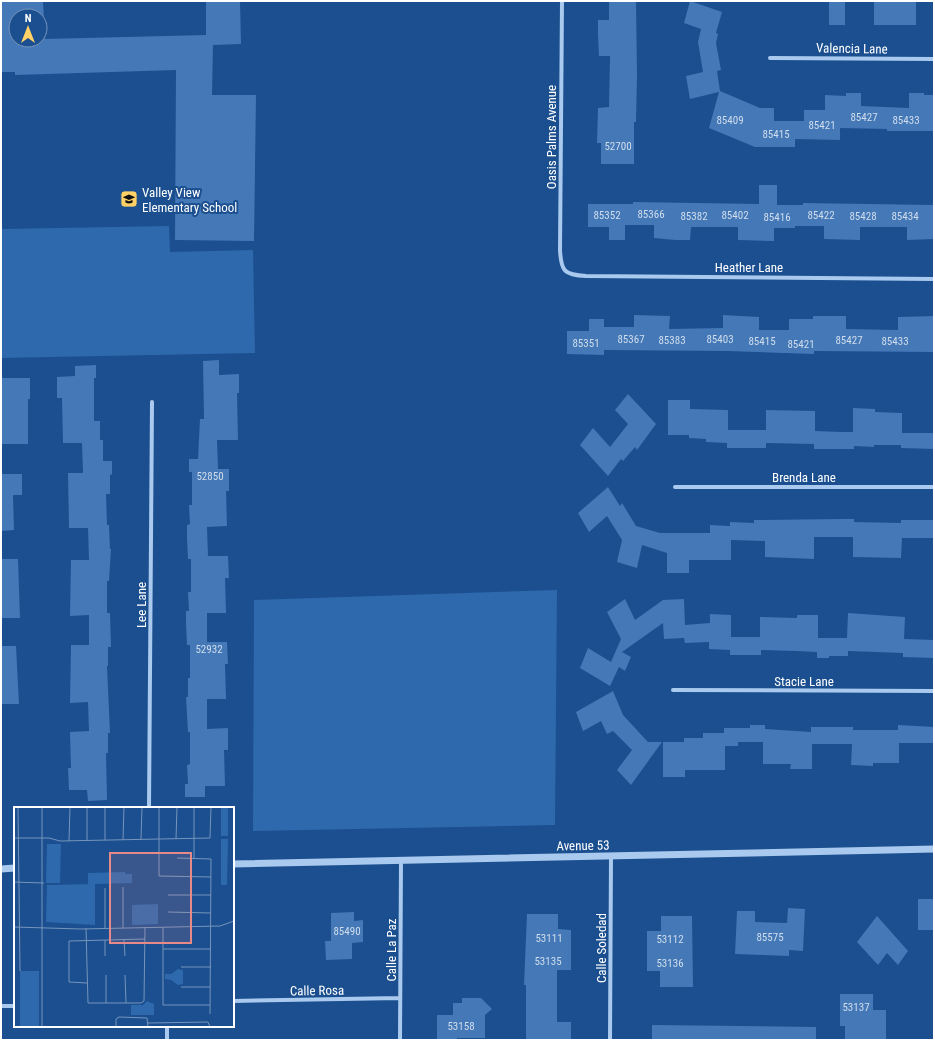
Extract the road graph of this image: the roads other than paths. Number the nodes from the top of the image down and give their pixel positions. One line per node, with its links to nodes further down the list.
1 (562, 1): 4 (street, Oasis Palms Avenue)
2 (770, 58): 3 (street, Valencia Lane)
3 (934, 59)
4 (564, 271): 5 (street, Heather Lane)
5 (934, 278)
6 (152, 402): 11 (street, Lee Lane)
7 (674, 486): 8 (street, Brenda Lane)
8 (934, 487)
9 (673, 690): 10 (street, Stacie Lane)
10 (934, 691)
11 (149, 807)
12 (934, 849): 13 (street, Avenue 53)
13 (611, 856): 14 (street, Avenue 53); 25 (street, Calle Soledad)
14 (401, 860): 15 (street, Avenue 53); 18 (street, Calle La Paz)
15 (234, 864)
16 (14, 868): 17 (street)
17 (1, 869)
18 (400, 998): 19 (street, Calle Rosa); 24 (street, Calle La Paz)
19 (234, 1001)
20 (1, 1006): 21 (street)
21 (14, 1006)
22 (167, 1027): 23 (street)
23 (167, 1040)
24 (400, 1040)
25 (610, 1040)

